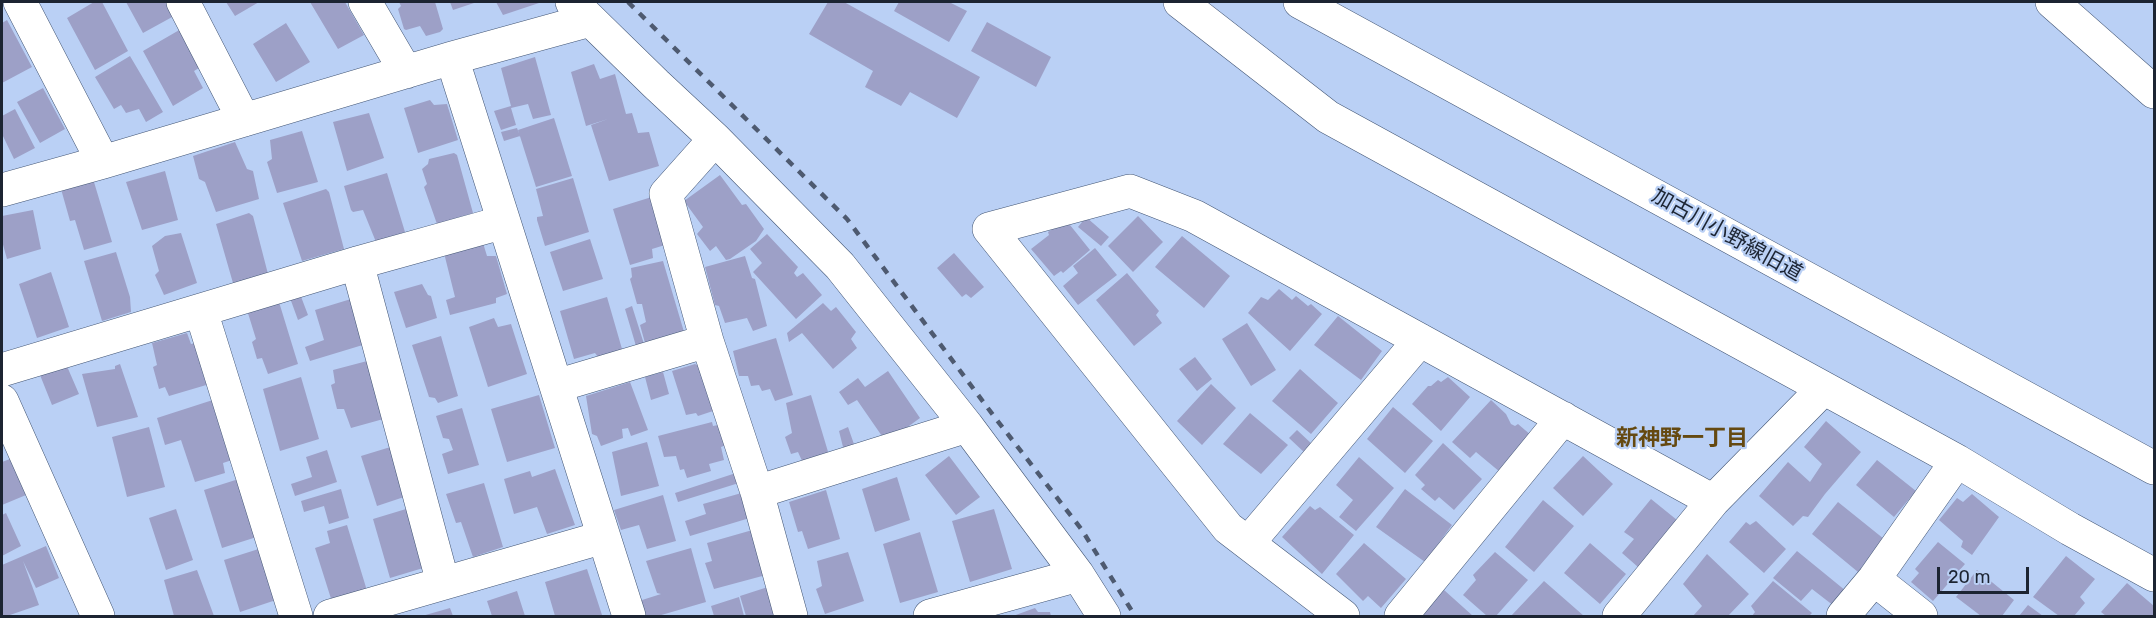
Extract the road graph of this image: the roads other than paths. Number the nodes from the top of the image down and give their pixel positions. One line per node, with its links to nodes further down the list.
1 (20, 2): 13 (street)
2 (183, 2): 11 (street)
3 (365, 2): 9 (street)
4 (1180, 2): 22 (street)
5 (1300, 2): 27 (street, 加古川小野線旧道)
6 (2052, 2): 10 (street)
7 (581, 11): 8 (street); 12 (street)
8 (452, 58): 9 (street); 15 (street)
9 (406, 72): 11 (street)
10 (2154, 92)
11 (244, 120): 13 (street)
12 (716, 139): 19 (street); 25 (street)
13 (103, 162): 14 (street)
14 (2, 190)
15 (504, 222): 16 (street); 21 (street)
16 (357, 263): 17 (street); 35 (street)
17 (201, 310): 20 (street); 38 (street)
18 (1420, 340): 24 (street); 31 (street); 31 (street)
19 (707, 341): 21 (street); 28 (street)
20 (2, 370)
21 (556, 386): 30 (street)
22 (1823, 389): 26 (street); 29 (street)
23 (2, 401): 37 (street)
24 (1563, 418): 29 (street); 45 (street)
25 (967, 426): 28 (street); 32 (street)
26 (1957, 461): 33 (street); 34 (street)
27 (2154, 468)
28 (757, 492): 41 (street)
29 (1713, 501): 36 (street)
30 (604, 537): 35 (street); 40 (street)
31 (1248, 543): 44 (street)
32 (1078, 575): 42 (street); 43 (street)
33 (2154, 576)
34 (1874, 579): 46 (street); 47 (street)
35 (443, 583): 39 (street)
36 (1634, 612)
37 (98, 616)
38 (296, 616)
39 (330, 616)
40 (629, 616)
41 (791, 616)
42 (930, 616)
43 (1104, 616)
44 (1343, 616)
45 (1401, 616)
46 (1843, 616)
47 (1921, 616)

